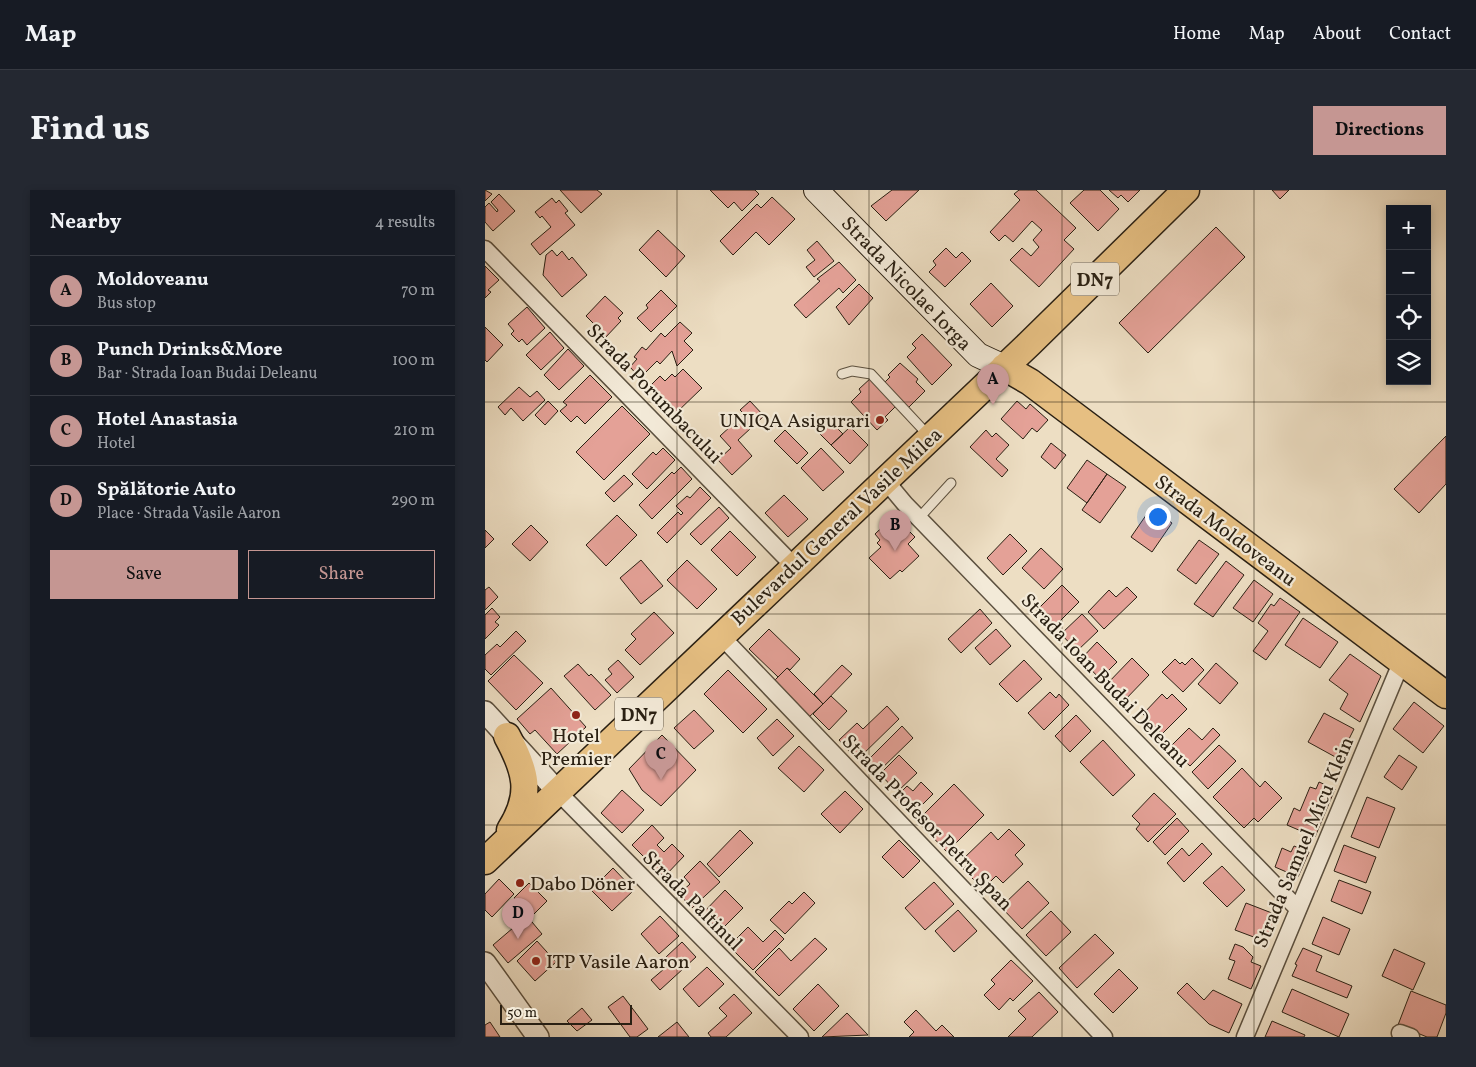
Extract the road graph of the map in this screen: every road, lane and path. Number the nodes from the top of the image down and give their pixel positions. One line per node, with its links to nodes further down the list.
1 (816, 190): 4 (main road, Strada Nicolae Iorga)
2 (1186, 190): 4 (main road, Bulevardul General Vasile Milea / DN7)
3 (485, 249): 10 (street, Strada Porumbacului)
4 (1004, 367): 6 (main road, Bulevardul General Vasile Milea / DN7); 12 (main road, Strada Moldoveanu)
5 (842, 374): 6 (lane)
6 (931, 437): 7 (main road, Bulevardul General Vasile Milea / DN7)
7 (885, 480): 9 (street, Strada Ioan Budai Deleanu); 10 (main road, Bulevardul General Vasile Milea / DN7)
8 (951, 483): 9 (lane)
9 (919, 518): 18 (street, Strada Ioan Budai Deleanu)
10 (794, 566): 11 (main road, Bulevardul General Vasile Milea / DN7)
11 (721, 636): 16 (main road, Bulevardul General Vasile Milea / DN7); 22 (street, Strada Profesor Petru Șpan)
12 (1401, 662): 13 (main road, Strada Moldoveanu); 18 (street, Strada Samuel Micu Klein)
13 (1446, 695)
14 (485, 712): 15 (street)
15 (507, 736): 16 (street); 17 (main road)
16 (558, 792): 17 (main road, Bulevardul General Vasile Milea / DN7); 21 (street, Strada Paltinul)
17 (491, 855)
18 (1298, 909): 23 (street, Strada Samuel Micu Klein)
19 (485, 963): 20 (street)
20 (538, 1037)
21 (800, 1037)
22 (1104, 1037)
23 (1245, 1037)

